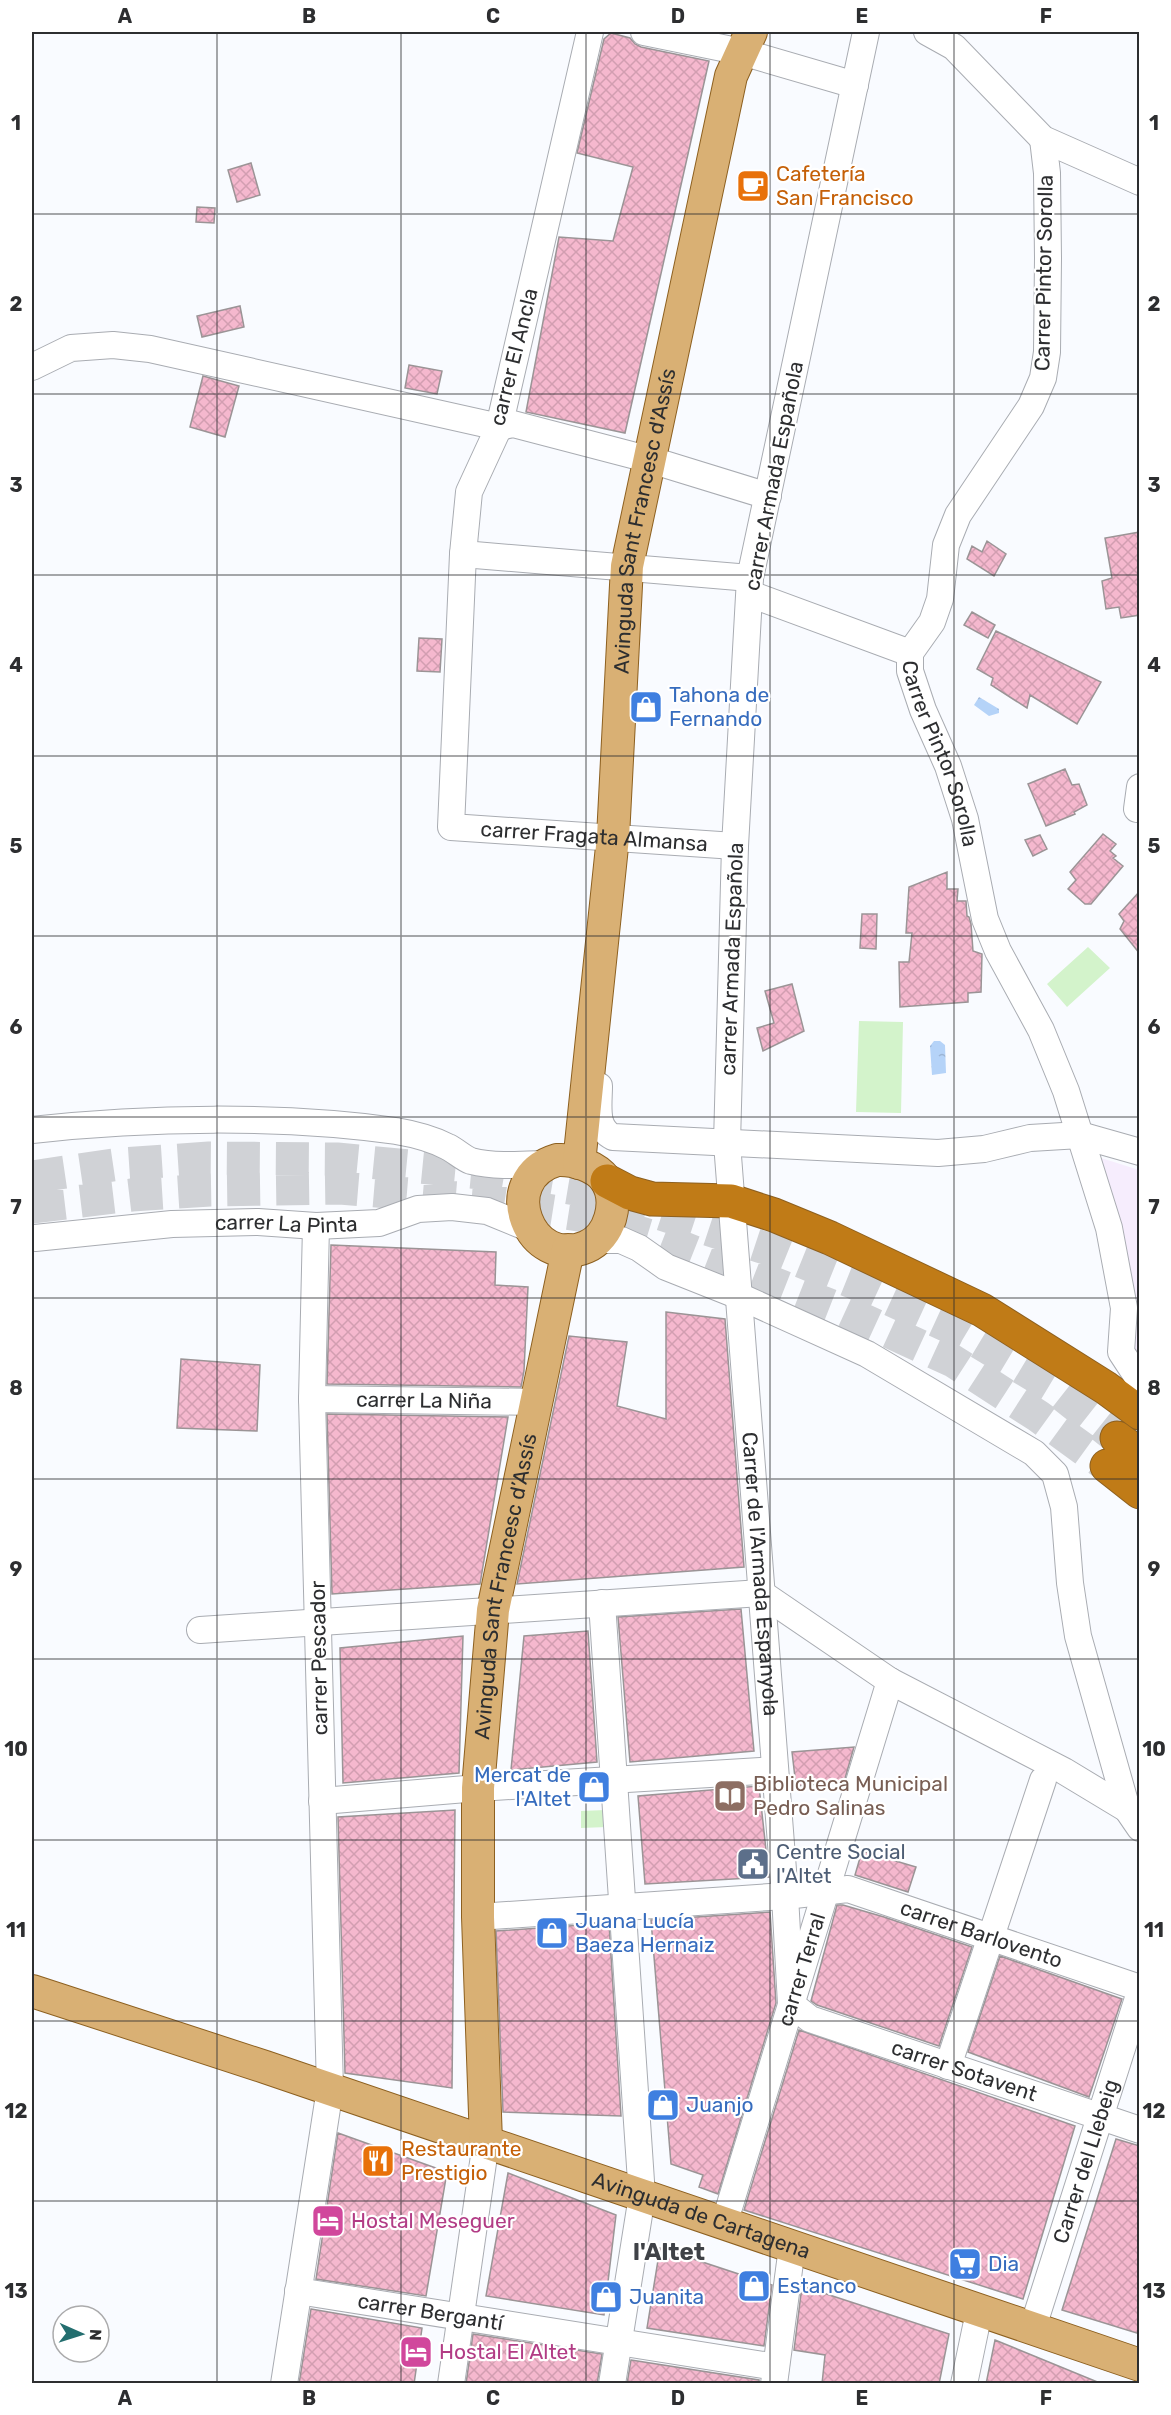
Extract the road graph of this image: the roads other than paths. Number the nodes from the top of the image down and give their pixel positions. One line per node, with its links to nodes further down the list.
1 (590, 32): 10 (street, carrer El Ancla)
2 (644, 32): 5 (street)
3 (866, 32): 6 (street, carrer Armada Española)
4 (927, 32): 7 (street)
5 (746, 42): 6 (street); 11 (main road, Avinguda Sant Francesc d'Assís)
6 (855, 85): 12 (street, carrer Armada Española)
7 (1043, 139): 8 (street); 16 (street, Carrer Pintor Sorolla)
8 (1140, 182)
9 (32, 367): 10 (street)
10 (499, 427): 11 (street); 13 (street, carrer El Ancla)
11 (651, 460): 12 (street); 14 (main road, Avinguda Sant Francesc d'Assís)
12 (768, 496): 15 (street, carrer Armada Española)
13 (463, 554): 14 (street); 17 (street, carrer El Ancla)
14 (627, 566): 15 (street); 18 (main road, Avinguda Sant Francesc d'Assís)
15 (750, 586): 16 (street); 19 (street, carrer Armada Española)
16 (910, 653): 22 (street, Carrer Pintor Sorolla)
17 (452, 827): 18 (street, carrer Fragata Almansa)
18 (613, 837): 19 (street, carrer Fragata Almansa); 20 (main road, Avinguda Sant Francesc d'Assís)
19 (735, 846): 23 (street, carrer Armada Española)
20 (598, 987): 23 (street); 25 (main road, Avinguda Sant Francesc d'Assís)
21 (32, 1130): 27 (street)
22 (1080, 1135): 23 (street); 24 (street); 37 (street, Carrer Pintor Sorolla)
23 (727, 1143): 30 (street, Carrer de l'Armada Espanyola)
24 (1140, 1152)
25 (579, 1163): 26 (main road); 28 (main road)
26 (544, 1164): 27 (street); 29 (main road)
27 (491, 1165): 29 (street)
28 (607, 1181): 30 (highway); 34 (main road)
29 (525, 1189): 32 (main road)
30 (731, 1201): 36 (street, Carrer de l'Armada Espanyola); 40 (highway)
31 (316, 1226): 32 (street, carrer La Pinta); 33 (street, carrer La Pinta); 38 (street, carrer Pescador)
32 (531, 1229): 35 (main road)
33 (35, 1238)
34 (598, 1240): 35 (main road); 36 (street)
35 (568, 1250): 39 (main road, Avinguda Sant Francesc d’Assís)
36 (739, 1296): 43 (street, Carrer de l'Armada Espanyola); 54 (street)
37 (1136, 1377)
38 (312, 1399): 39 (street, carrer La Niña); 46 (street, carrer Pescador)
39 (537, 1402): 45 (main road, Avinguda Sant Francesc d’Assís)
40 (1140, 1413)
41 (1121, 1453): 42 (highway)
42 (1140, 1492)
43 (761, 1593): 44 (street); 48 (street); 49 (street, Carrer de l'Armada Espanyola)
44 (602, 1603): 45 (street); 51 (street)
45 (493, 1610): 46 (street); 52 (main road, Avinguda Sant Francesc d’Assís)
46 (318, 1622): 47 (street); 53 (street, carrer Pescador)
47 (200, 1630)
48 (890, 1682): 54 (street); 55 (street, carrer Terral)
49 (775, 1770): 51 (street); 56 (street, Carrer de l'Armada Espanyola)
50 (1043, 1780): 59 (street)
51 (614, 1781): 52 (street); 57 (street)
52 (478, 1788): 53 (street); 58 (main road, Avinguda Sant Francesc d’Assís)
53 (322, 1801): 64 (street, carrer Pescador)
54 (1133, 1819)
55 (826, 1891): 56 (street, carrer Barlovento); 59 (street, carrer Barlovento); 62 (street, carrer Terral)
56 (785, 1896): 57 (street, carrer Barlovento); 62 (street, Carrer de l'Armada Espanyola)
57 (623, 1907): 58 (street, carrer Barlovento); 68 (street)
58 (478, 1917): 67 (main road, Avinguda Sant Francesc d’Assís)
59 (990, 1938): 60 (street, carrer Barlovento); 63 (street)
60 (1140, 1990): 65 (street, Carrer del Llebeig)
61 (32, 1991): 64 (main road, Avinguda de Cartagena)
62 (791, 2004): 63 (street, carrer Sotavent); 69 (street, carrer Terral)
63 (948, 2066): 65 (street, carrer Sotavent)
64 (330, 2089): 67 (main road, Avinguda de Cartagena); 71 (street, carrer Pescador)
65 (1100, 2117): 66 (street, carrer Sotavent); 74 (street, Carrer del Llebeig)
66 (1140, 2130)
67 (486, 2142): 68 (main road, Avinguda de Cartagena); 73 (street)
68 (642, 2196): 69 (main road, Avinguda de Cartagena); 75 (street)
69 (724, 2224): 70 (main road, Avinguda de Cartagena)
70 (792, 2247): 72 (main road, Avinguda de Cartagena); 77 (street)
71 (298, 2290): 73 (street, carrer Bergantí); 78 (street, carrer Pescador)
72 (979, 2312): 74 (main road, Avinguda de Cartagena); 81 (street)
73 (462, 2317): 75 (street, carrer Bergantí); 79 (street)
74 (1032, 2330): 76 (main road, Avinguda de Cartagena)
75 (619, 2342): 77 (street, carrer Bergantí); 80 (street)
76 (1140, 2365)
77 (775, 2375)
78 (284, 2384)
79 (451, 2384)
80 (612, 2384)
81 (964, 2384)

